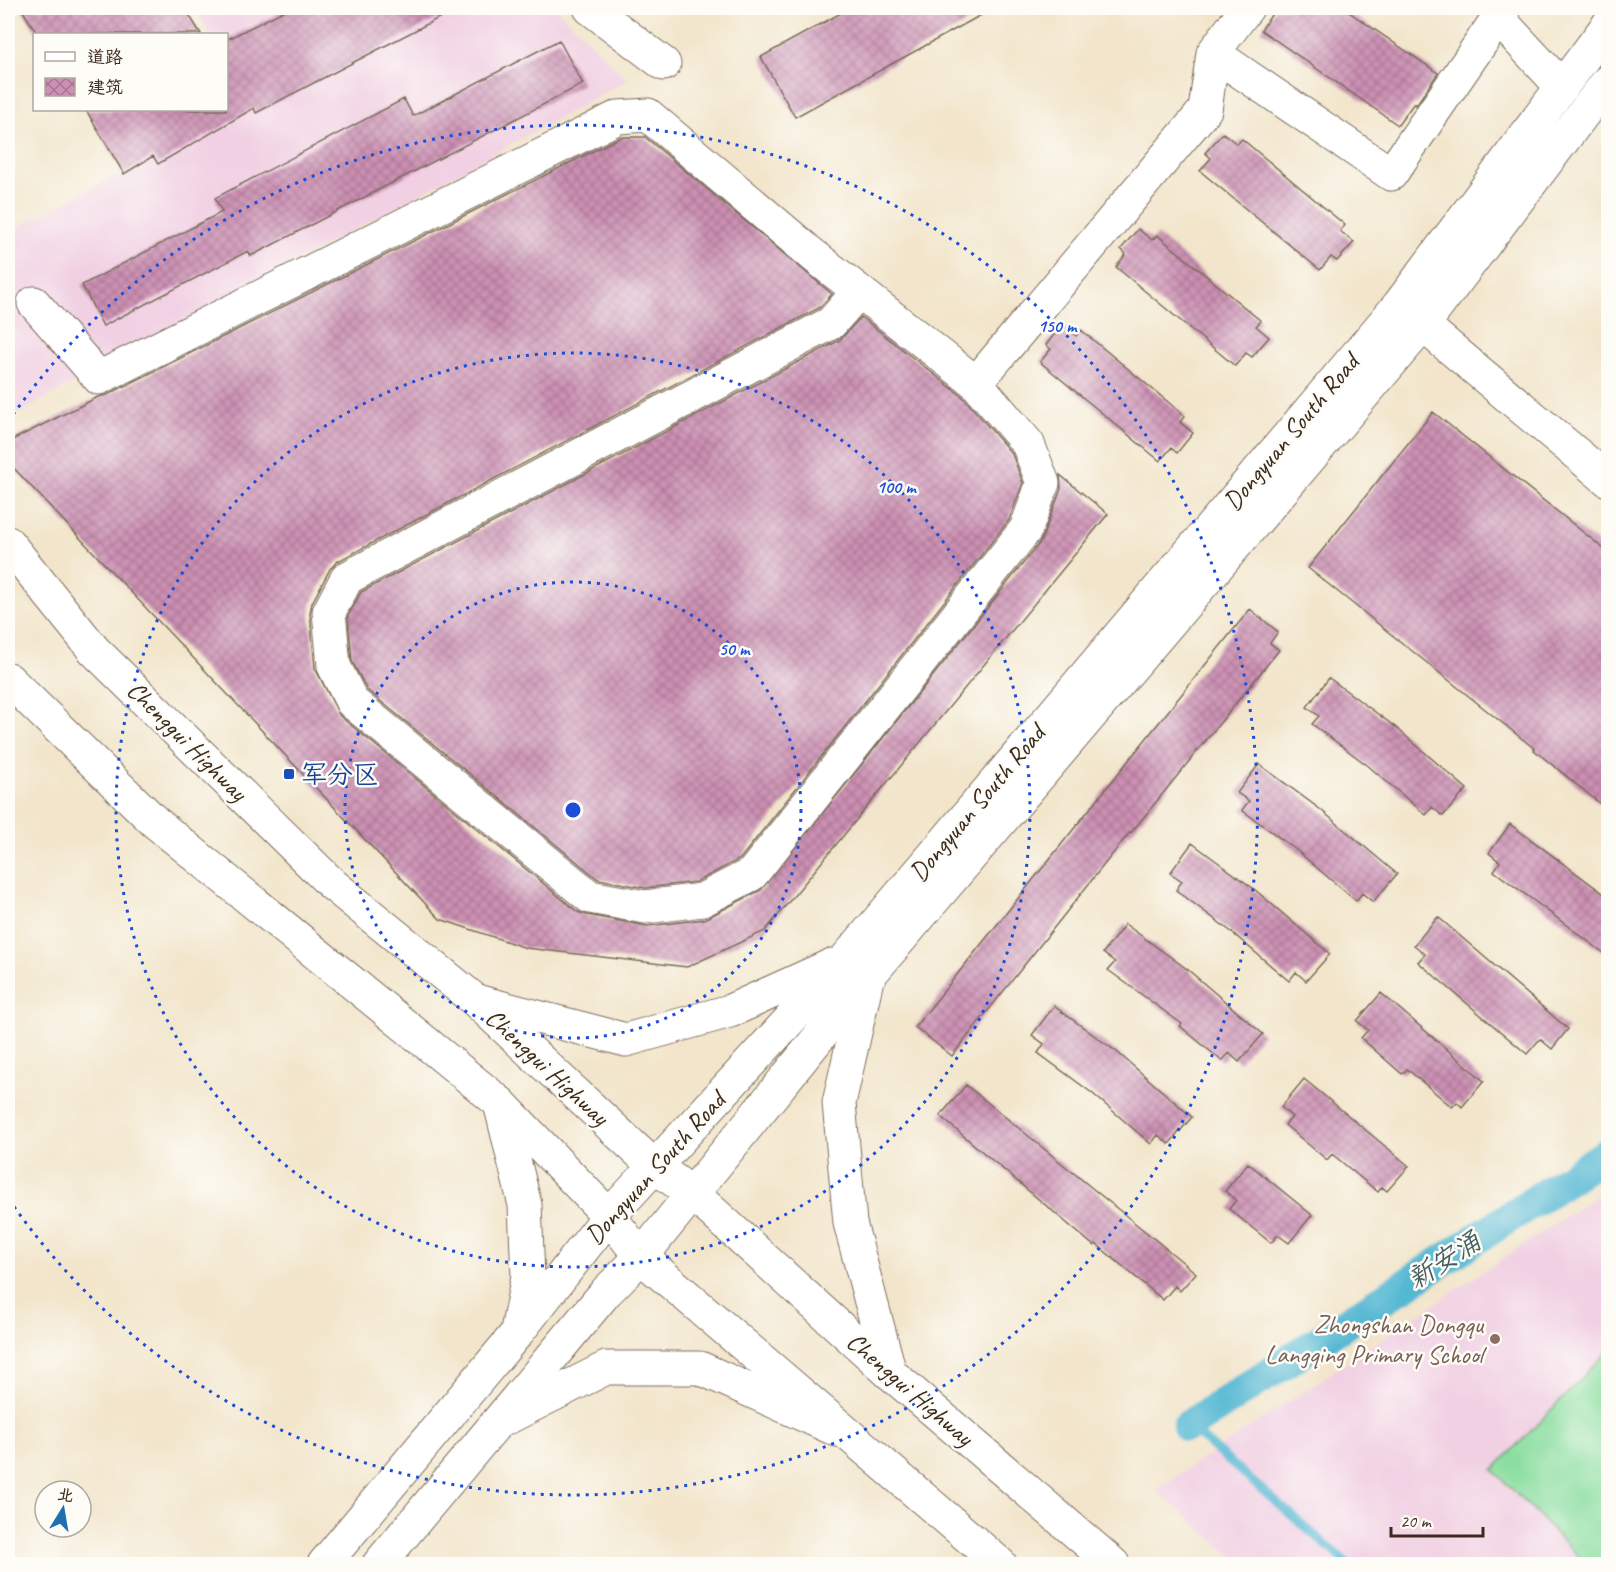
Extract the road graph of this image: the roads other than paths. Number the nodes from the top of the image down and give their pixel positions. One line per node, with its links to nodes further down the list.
1 (590, 8): 6 (street)
2 (1247, 8): 5 (street)
3 (1501, 13): 5 (street); 8 (street)
4 (1608, 25): 8 (street, Dongyuan South Road)
5 (1213, 53): 12 (street)
6 (664, 64)
7 (1608, 81): 11 (street, Dongyuan South Road)
8 (1562, 87): 11 (street, Dongyuan South Road)
9 (859, 291): 10 (street); 12 (street); 12 (street)
10 (34, 303)
11 (1411, 315): 13 (street); 16 (street, Dongyuan South Road)
12 (976, 383)
13 (1608, 480)
14 (8, 543): 17 (street, Chenggui Highway)
15 (8, 679): 18 (street)
16 (856, 969): 17 (street); 19 (street, Dongyuan South Road); 20 (street, Dongyuan South Road); 24 (street)
17 (476, 1001): 19 (street, Chenggui Highway)
18 (500, 1103): 21 (street); 23 (street)
19 (654, 1166): 20 (street, Chenggui Highway); 21 (street, Dongyuan South Road)
20 (693, 1194): 22 (street, Dongyuan South Road); 24 (street, Chenggui Highway)
21 (609, 1216): 22 (street); 23 (street, Dongyuan South Road)
22 (641, 1257): 25 (street, Dongyuan South Road); 26 (street)
23 (517, 1333): 27 (street, Dongyuan South Road)
24 (890, 1373): 30 (street, Chenggui Highway)
25 (497, 1423): 26 (street); 28 (street, Dongyuan South Road)
26 (849, 1436): 29 (street)
27 (324, 1564)
28 (379, 1564)
29 (1000, 1564)
30 (1113, 1564)

